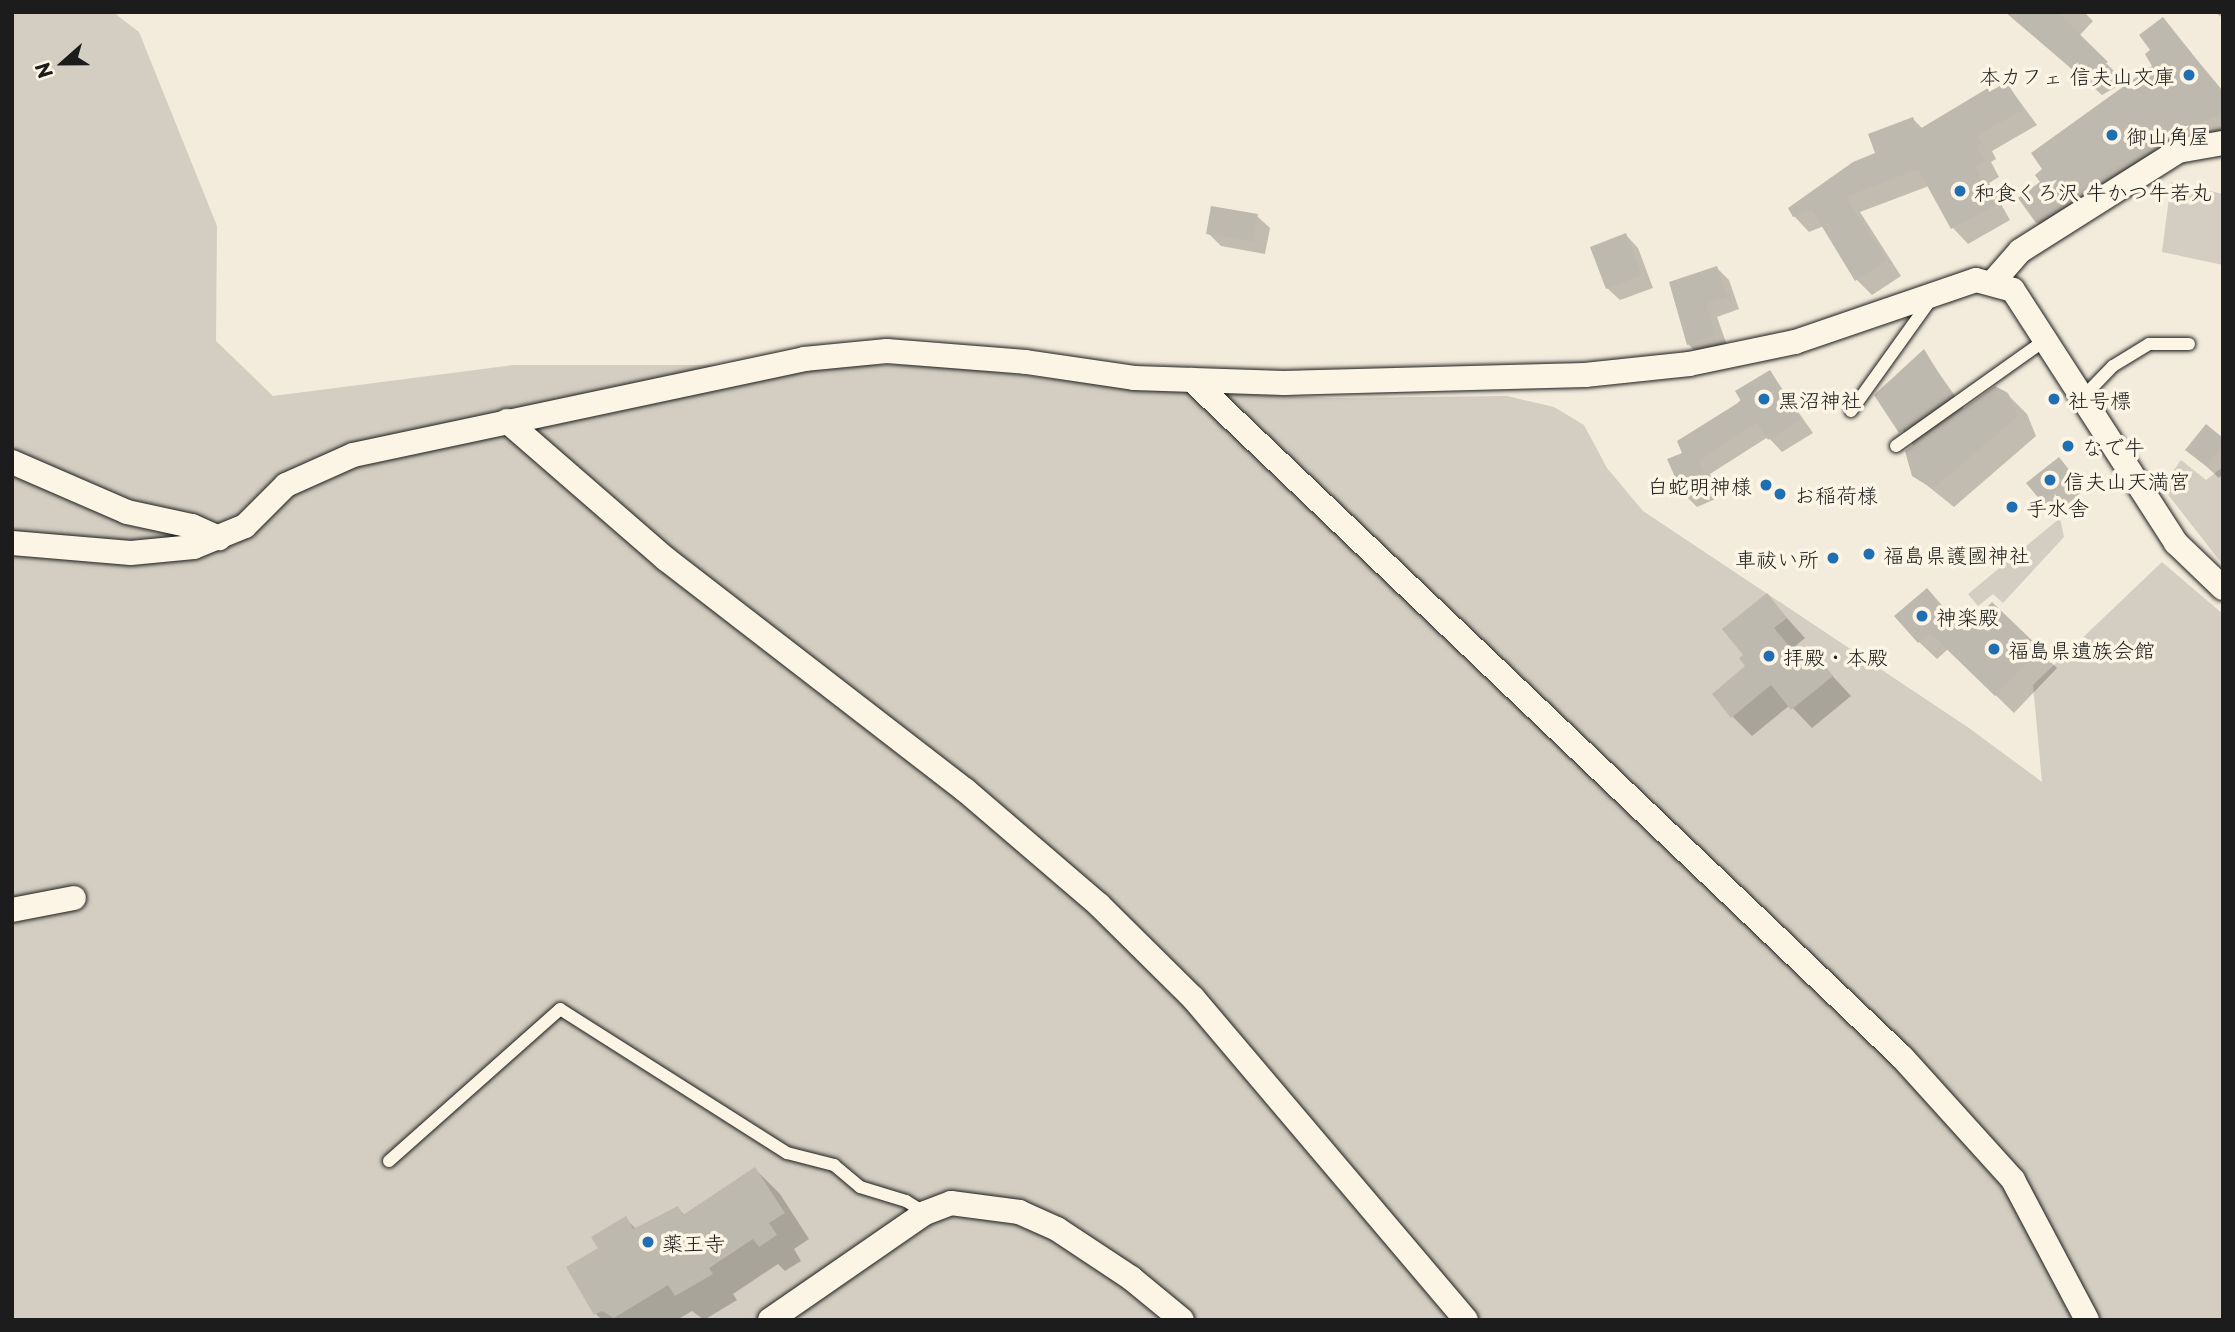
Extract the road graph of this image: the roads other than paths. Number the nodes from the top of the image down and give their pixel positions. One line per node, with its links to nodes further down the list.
1 (2223, 143): 2 (street)
2 (1993, 282): 3 (street); 4 (street)
3 (1934, 295): 6 (street); 8 (lane)
4 (2045, 340): 7 (street); 10 (lane)
5 (2189, 344): 7 (lane)
6 (1192, 380): 9 (street); 22 (street)
7 (2082, 398): 14 (street)
8 (1851, 411)
9 (507, 421): 12 (street); 21 (street)
10 (1896, 446)
11 (12, 462): 12 (street)
12 (219, 538): 13 (street)
13 (12, 543)
14 (2223, 588)
15 (74, 898): 16 (street)
16 (12, 910)
17 (389, 1161): 18 (lane)
18 (925, 1213): 19 (street); 20 (street)
19 (770, 1320)
20 (1182, 1320)
21 (1466, 1320)
22 (2087, 1320)

